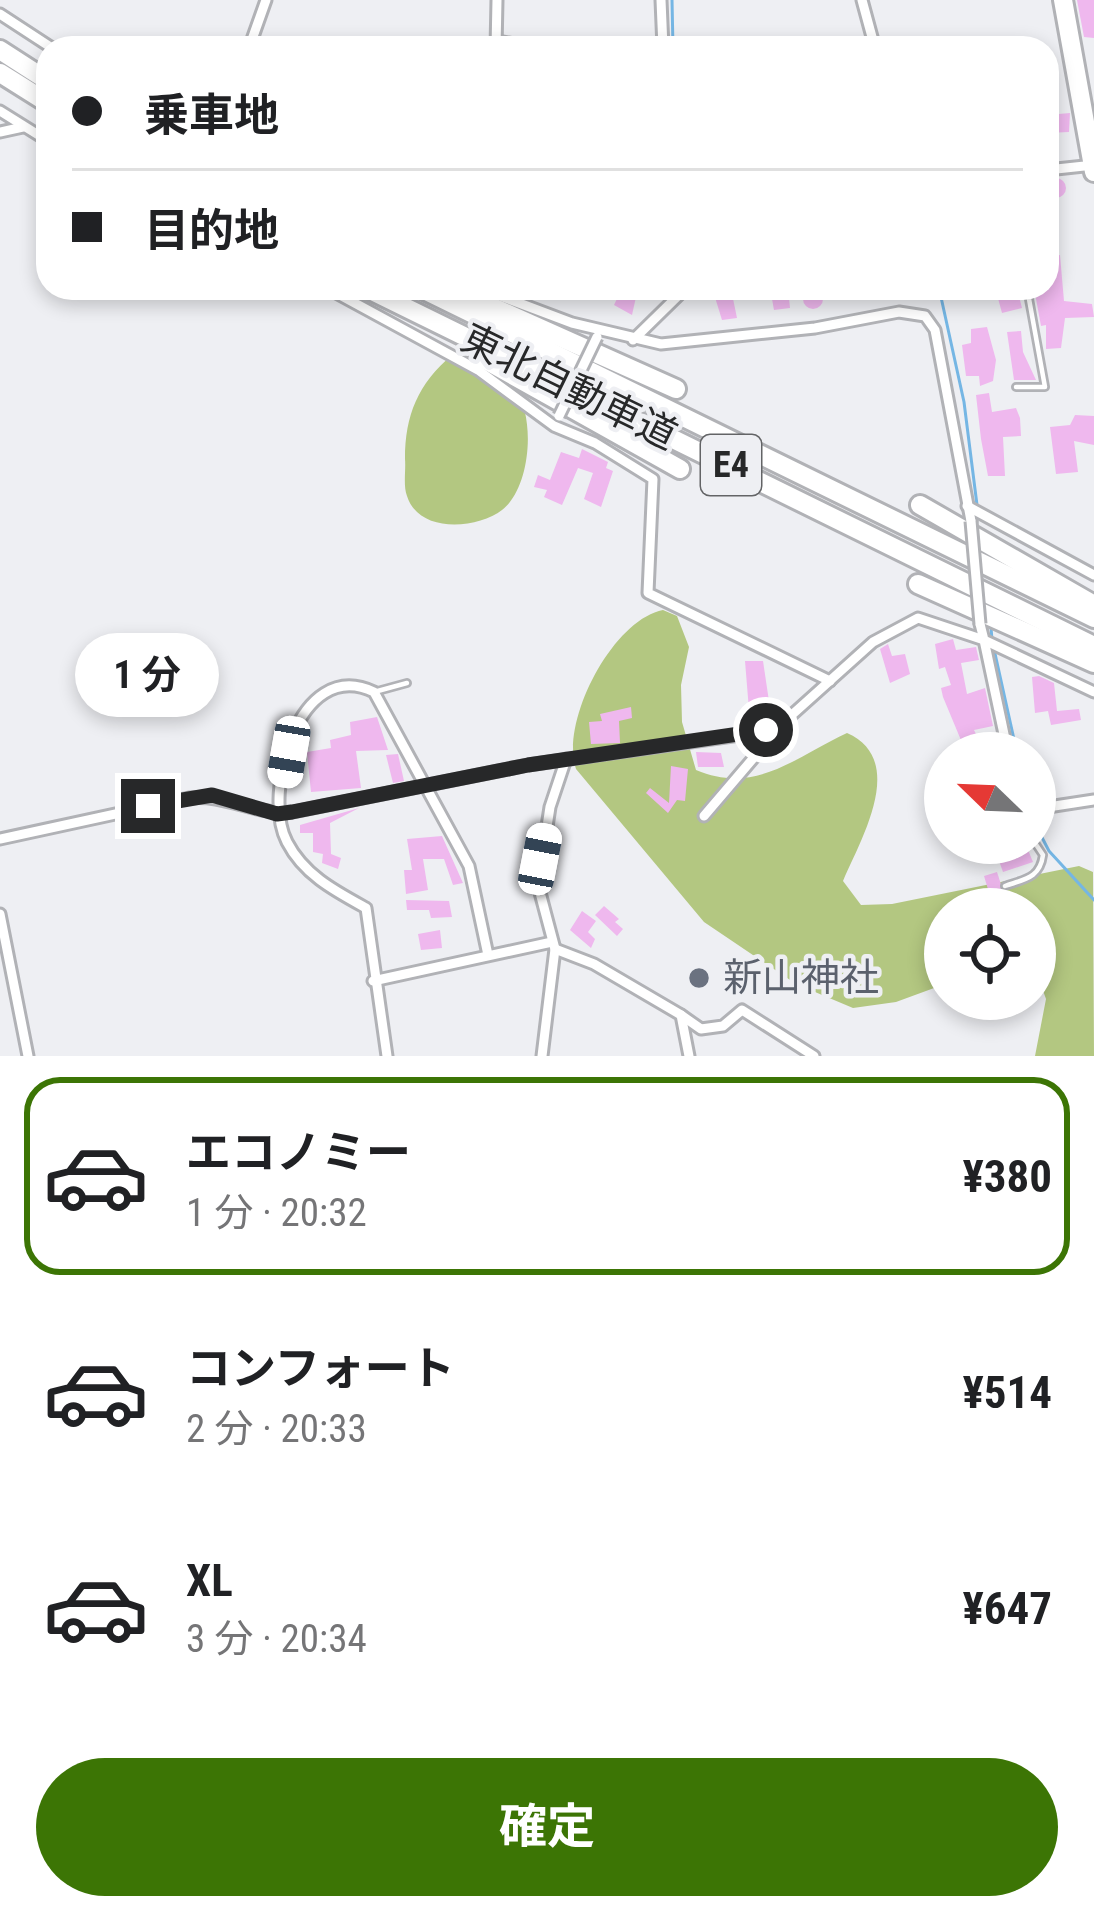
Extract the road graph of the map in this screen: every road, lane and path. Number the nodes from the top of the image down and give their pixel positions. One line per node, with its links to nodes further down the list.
1 (266, 0): 7 (street)
2 (497, 0): 8 (street)
3 (662, 0): 9 (street)
4 (862, 0): 10 (street)
5 (1064, 0): 20 (highway)
6 (0, 14): 11 (street)
7 (253, 36)
8 (497, 36)
9 (663, 36)
10 (872, 36)
11 (36, 38)
12 (0, 50): 14 (highway)
13 (0, 73): 15 (highway)
14 (36, 73)
15 (36, 96)
16 (0, 111): 17 (street)
17 (23, 127): 18 (street); 19 (street)
18 (0, 132)
19 (36, 134)
20 (1094, 167): 21 (street)
21 (1059, 169)
22 (349, 300): 34 (street)
23 (387, 300): 35 (highway)
24 (390, 300): 43 (highway, 東北自動車道 / E4)
25 (445, 300): 41 (highway, 東北自動車道 / E4)
26 (477, 300): 32 (highway)
27 (511, 300): 30 (street)
28 (670, 300): 31 (street)
29 (1029, 300): 33 (lane)
30 (598, 333): 31 (street); 34 (street, bridge)
31 (633, 340): 37 (street)
32 (676, 388)
33 (1016, 388)
34 (557, 421): 45 (street)
35 (680, 469)
36 (920, 505): 40 (highway)
37 (968, 506): 38 (street); 42 (street, bridge)
38 (1094, 574)
39 (918, 584): 44 (highway)
40 (1094, 605)
41 (1094, 618)
42 (986, 641): 45 (street); 48 (street); 50 (street)
43 (1094, 646)
44 (1094, 663)
45 (830, 681): 49 (street)
46 (406, 683): 47 (lane)
47 (374, 692): 52 (street); 55 (street)
48 (1094, 692)
49 (766, 730): 51 (street); 56 (street)
50 (1004, 732)
51 (566, 759): 52 (street); 61 (street)
52 (424, 784): 55 (street); 62 (street)
53 (1094, 800): 54 (street)
54 (1056, 806)
55 (277, 814): 57 (street); 63 (street)
56 (704, 816)
57 (0, 839)
58 (1042, 864): 59 (lane)
59 (1005, 886)
60 (0, 914): 65 (street)
61 (553, 945): 62 (street); 64 (street); 67 (street)
62 (488, 955): 63 (street)
63 (374, 981): 66 (street)
64 (681, 1015): 68 (street); 69 (street)
65 (28, 1056)
66 (387, 1056)
67 (542, 1056)
68 (689, 1056)
69 (814, 1056)

